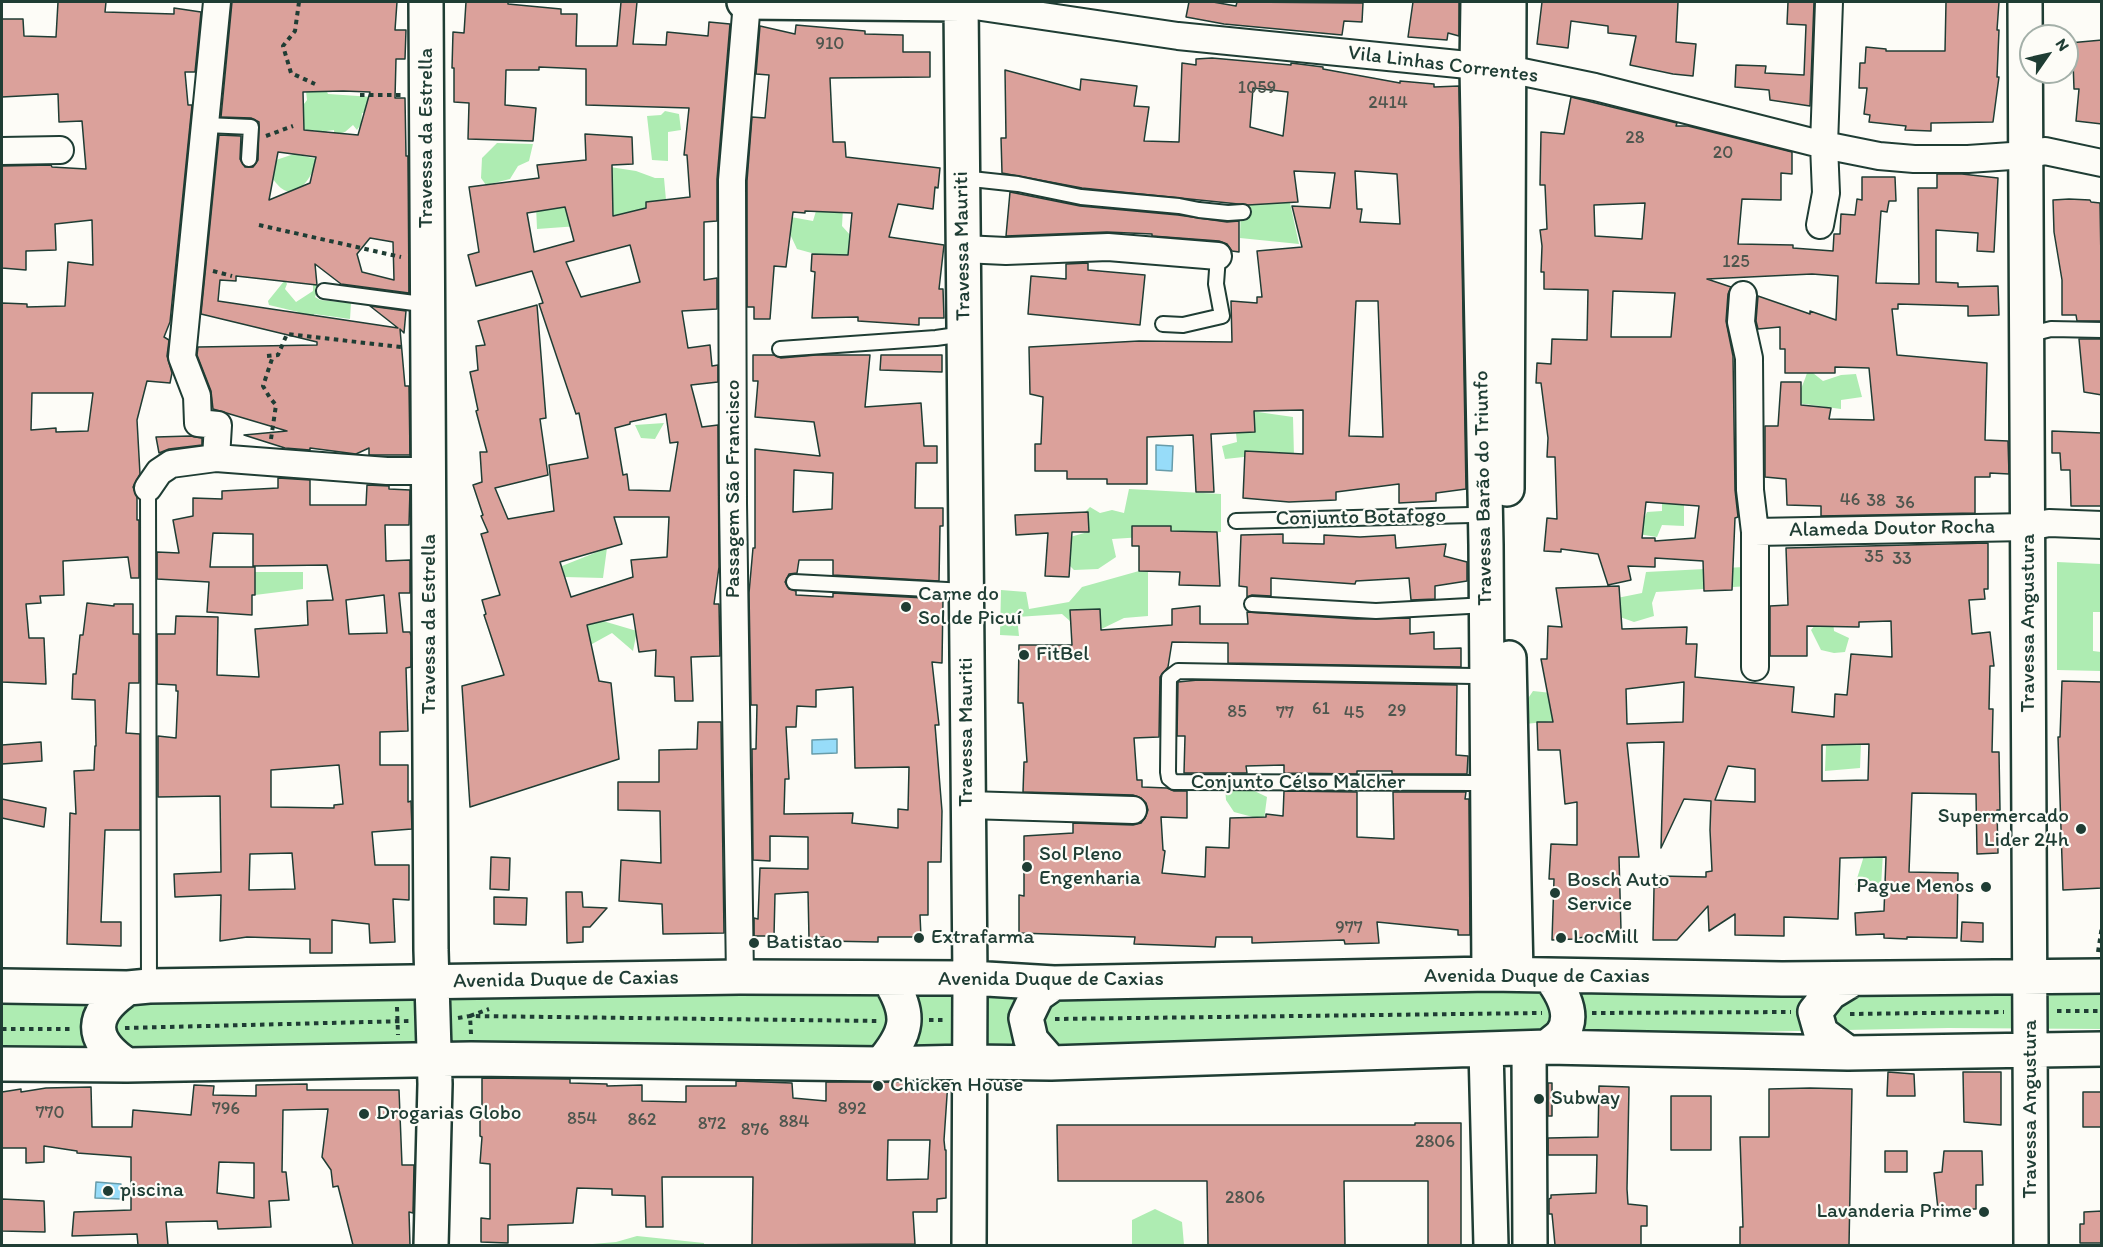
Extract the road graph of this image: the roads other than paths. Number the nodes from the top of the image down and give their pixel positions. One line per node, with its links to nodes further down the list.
1 (217, 2): 10 (street)
2 (426, 2): 24 (main road, Travessa da Estrella)
3 (746, 2): 8 (main road); 51 (street, Passagem São Francisco)
4 (1478, 2): 9 (main road, Travessa Barão do Triunfo)
5 (1509, 2): 9 (main road, Travessa Barão do Triunfo)
6 (1829, 2): 11 (street)
7 (2025, 2): 14 (main road, Travessa Angustura)
8 (961, 3): 9 (street, Vila Linhas Correntes); 17 (main road, Travessa Mauriti)
9 (1492, 68): 11 (street, Vila Linhas Correntes); 36 (main road, Travessa Barão do Triunfo)
10 (206, 125): 15 (lane); 30 (street)
11 (1824, 145): 14 (street, Vila Linhas Correntes); 19 (street)
12 (60, 150): 13 (street)
13 (2, 151)
14 (2026, 155): 16 (street, Vila Linhas Correntes); 28 (main road, Travessa Angustura)
15 (249, 159)
16 (2102, 163)
17 (962, 178): 18 (lane); 20 (main road, Travessa Mauriti)
18 (1243, 212)
19 (1820, 225)
20 (963, 249): 21 (street); 27 (main road, Travessa Mauriti)
21 (1218, 256): 25 (lane)
22 (324, 291): 24 (lane)
23 (1743, 295): 37 (street)
24 (429, 305): 31 (main road, Travessa da Estrella)
25 (1163, 324)
26 (2102, 330): 28 (lane)
27 (964, 334): 29 (lane); 39 (main road, Travessa Mauriti)
28 (2027, 334): 35 (main road, Travessa Angustura)
29 (780, 349)
30 (216, 458): 31 (street); 32 (street)
31 (429, 471): 55 (main road, Travessa da Estrella)
32 (148, 488): 58 (lane)
33 (1236, 521): 36 (lane, Conjunto Botafogo)
34 (2102, 525): 35 (street, Alameda Doutor Rocha)
35 (2028, 527): 37 (street, Alameda Doutor Rocha); 50 (main road, Travessa Angustura)
36 (1487, 529): 41 (main road, Travessa Barão do Triunfo); 48 (main road, Travessa Barão do Triunfo)
37 (1755, 532): 42 (street)
38 (794, 582): 39 (lane)
39 (966, 591): 45 (main road, Travessa Mauriti)
40 (1252, 604): 41 (lane)
41 (1486, 605): 43 (main road, Travessa Barão do Triunfo)
42 (1755, 667)
43 (1480, 676): 44 (main road, Travessa Barão do Triunfo); 44 (lane, Conjunto Célso Malcher)
44 (1482, 783): 48 (main road, Travessa Barão do Triunfo)
45 (968, 805): 46 (street); 52 (main road, Travessa Mauriti)
46 (1133, 810)
47 (2100, 965): 50 (main road, Avenida Duque de Caxias)
48 (1503, 974): 49 (main road, Avenida Duque de Caxias); 56 (main road, Avenida Duque de Caxias)
49 (1550, 976): 54 (main road, Avenida Duque de Caxias); 59 (main road)
50 (2031, 976): 54 (main road, Avenida Duque de Caxias); 61 (main road, Travessa Angustura)
51 (740, 977): 53 (main road, Avenida Duque de Caxias); 55 (main road, Avenida Duque de Caxias)
52 (970, 978): 53 (main road, Avenida Duque de Caxias); 56 (main road, Avenida Duque de Caxias); 65 (main road, Travessa Mauriti)
53 (889, 979): 68 (main road)
54 (1853, 979): 63 (main road)
55 (432, 982): 58 (main road, Avenida Duque de Caxias); 64 (main road, Travessa da Estrella)
56 (1054, 983): 66 (main road)
57 (2, 986): 58 (main road, Avenida Duque de Caxias)
58 (139, 987): 69 (main road)
59 (1538, 1047): 60 (main road); 63 (main road); 73 (main road)
60 (1486, 1049): 66 (main road); 72 (main road)
61 (2031, 1049): 62 (main road); 63 (main road); 74 (main road, Travessa Angustura)
62 (2102, 1049)
63 (1848, 1053)
64 (435, 1059): 68 (main road); 69 (main road); 70 (main road, Travessa da Estrella)
65 (968, 1062): 66 (main road); 68 (main road); 71 (main road, Travessa Mauriti)
66 (1051, 1063)
67 (2, 1064): 69 (main road)
68 (881, 1064)
69 (127, 1065)
70 (431, 1245)
71 (969, 1245)
72 (1491, 1245)
73 (1530, 1245)
74 (2031, 1245)

